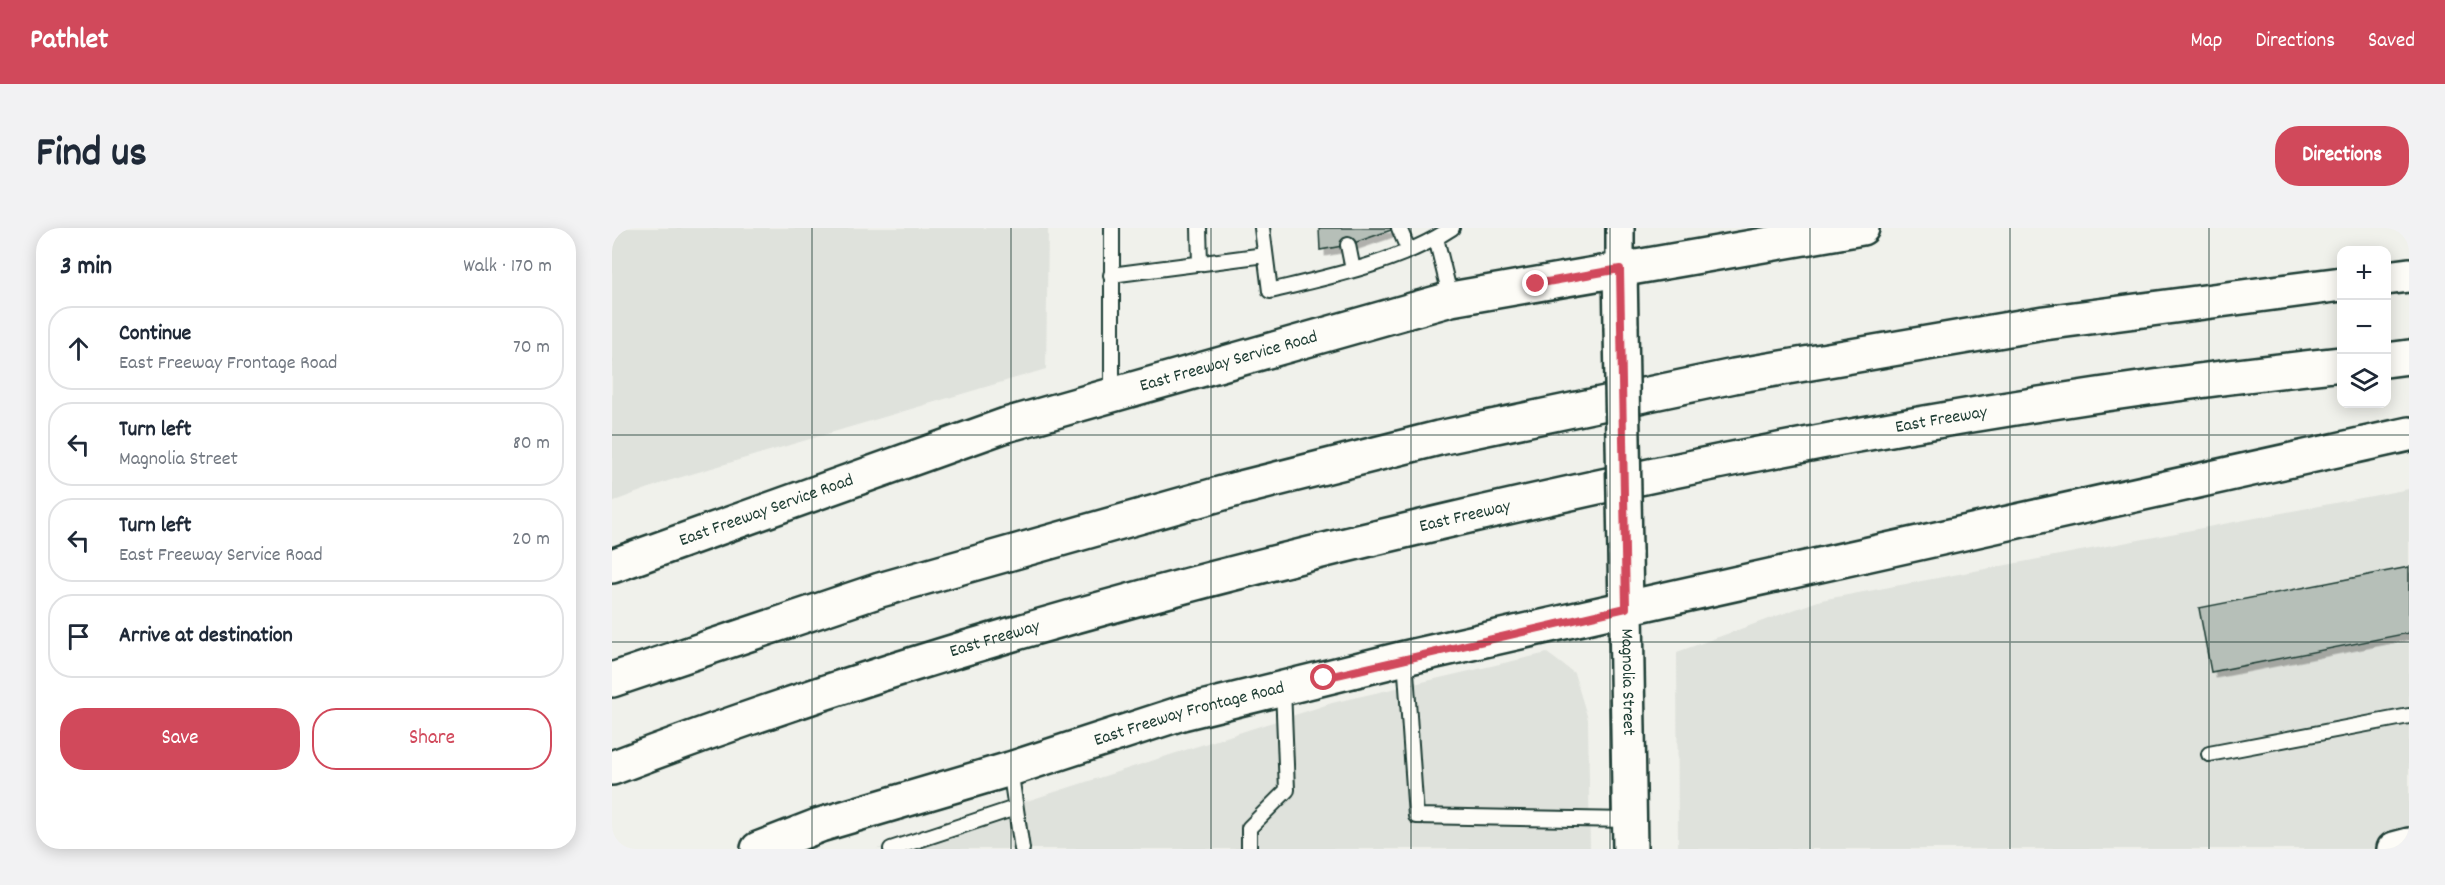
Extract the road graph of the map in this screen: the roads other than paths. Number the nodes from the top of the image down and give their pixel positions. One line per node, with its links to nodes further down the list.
1 (1112, 228): 15 (lane)
2 (1199, 228): 12 (lane)
3 (1262, 228): 11 (lane)
4 (1399, 228): 10 (lane)
5 (1452, 228): 8 (lane)
6 (1620, 228): 13 (street, Magnolia Street)
7 (1862, 228): 13 (main road, East Freeway Service Road)
8 (1436, 238): 10 (lane); 19 (lane)
9 (1348, 245): 14 (lane)
10 (1408, 249): 14 (lane)
11 (1265, 255): 12 (lane); 14 (lane)
12 (1200, 263): 15 (lane)
13 (1620, 269): 19 (main road, East Freeway Service Road); 27 (main road, Magnolia Street, bridge)
14 (1353, 270)
15 (1111, 275): 23 (lane)
16 (2409, 275): 17 (main road)
17 (2391, 277)
18 (2337, 285): 26 (main road)
19 (1451, 299): 23 (main road, East Freeway Service Road)
20 (2409, 357): 21 (main road)
21 (2391, 359)
22 (2337, 365): 35 (main road, East Freeway)
23 (1112, 395): 25 (main road, East Freeway Service Road)
24 (2409, 434): 27 (main road, East Freeway Frontage Road)
25 (612, 566)
26 (880, 590): 28 (main road); 30 (main road)
27 (1626, 608): 29 (main road, East Freeway Frontage Road); 37 (main road, Magnolia Street)
28 (612, 657)
29 (1405, 658): 31 (main road, East Freeway Frontage Road); 37 (lane)
30 (612, 680)
31 (1283, 688): 34 (main road, East Freeway Frontage Road); 42 (lane)
32 (2409, 716): 33 (lane)
33 (2209, 754)
34 (1010, 769): 36 (lane); 39 (main road, East Freeway Frontage Road)
35 (612, 770)
36 (1015, 808): 40 (lane); 41 (lane)
37 (1630, 835)
38 (2409, 845): 43 (main road)
39 (758, 849)
40 (891, 849)
41 (1022, 849)
42 (1249, 849)
43 (2394, 849)

